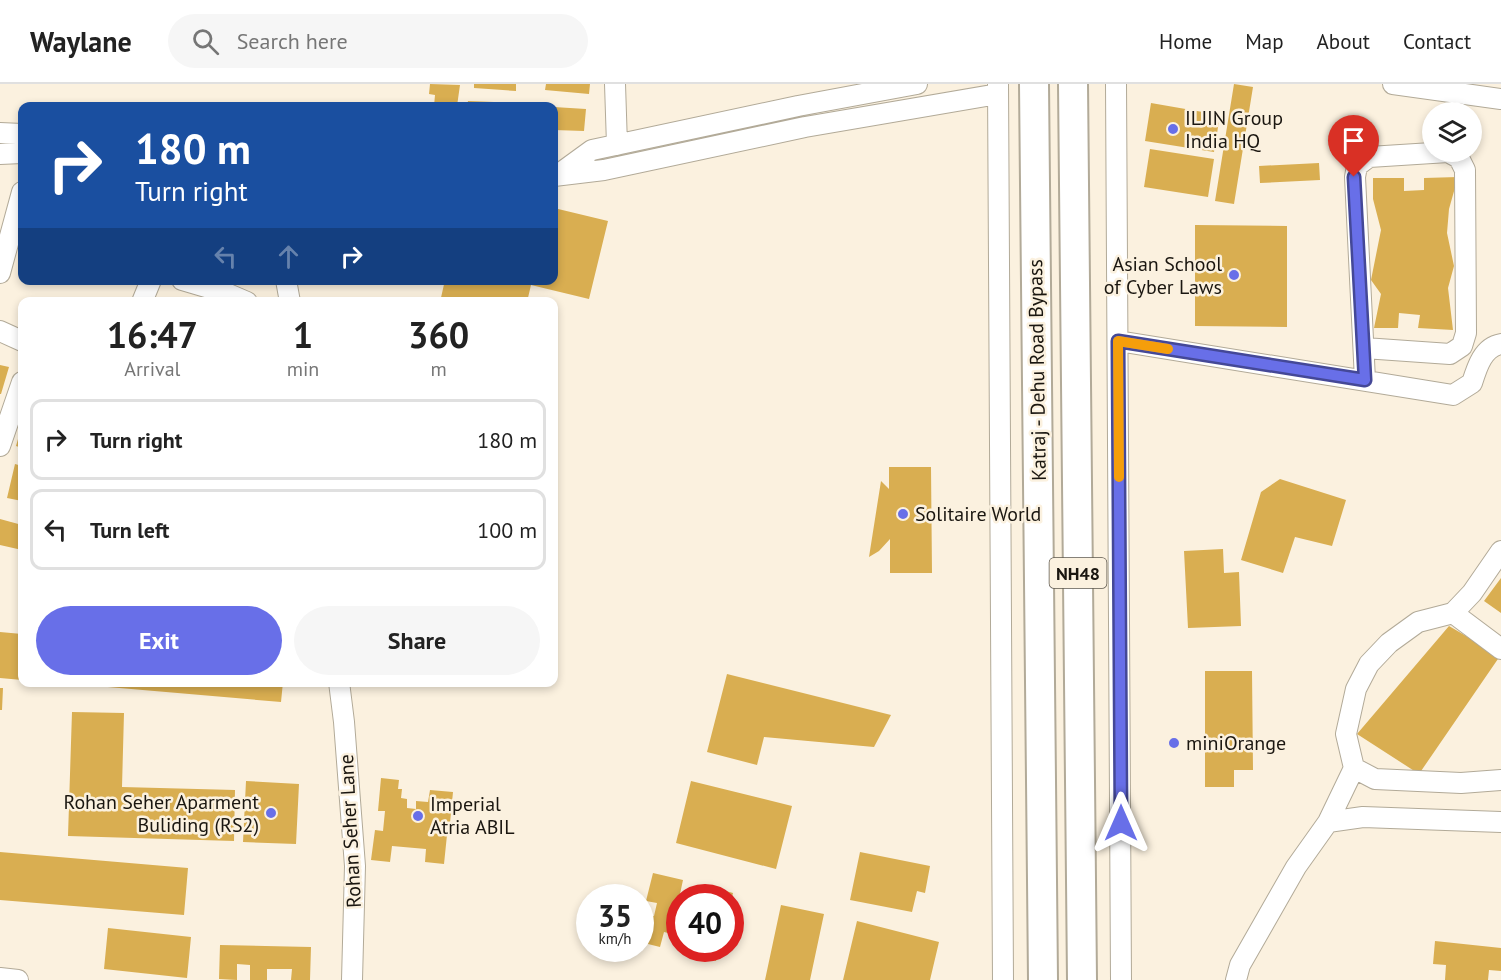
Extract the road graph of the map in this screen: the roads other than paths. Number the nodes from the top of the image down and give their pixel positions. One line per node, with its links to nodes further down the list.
1 (615, 84): 11 (street)
2 (917, 84): 11 (street)
3 (1034, 84): 40 (highway, Katraj - Dehu Road Bypass / NH48)
4 (1073, 84): 41 (highway, Katraj - Dehu Road Bypass / NH48)
5 (1116, 84): 22 (street)
6 (1392, 84): 8 (street)
7 (998, 89): 15 (street); 39 (street)
8 (1501, 99)
9 (0, 133): 10 (street)
10 (18, 134)
11 (617, 145): 14 (street)
12 (18, 153): 13 (street)
13 (0, 154)
14 (558, 174)
15 (558, 176)
16 (18, 207): 17 (street)
17 (0, 273)
18 (200, 285): 19 (street)
19 (236, 297)
20 (0, 331): 21 (street)
21 (18, 338)
22 (1118, 341): 25 (street); 42 (street)
23 (1501, 345): 25 (street)
24 (1364, 348): 24 (street); 25 (street)
25 (1365, 380)
26 (18, 394): 27 (street)
27 (0, 446)
28 (1501, 551): 29 (street)
29 (1453, 613): 30 (street); 32 (street)
30 (1501, 649)
31 (340, 687): 38 (street, Rohan Seher Lane)
32 (1354, 768): 33 (street); 34 (street)
33 (1501, 780)
34 (1328, 822): 35 (street); 43 (street)
35 (1501, 822)
36 (0, 978): 37 (street)
37 (18, 980)
38 (352, 980)
39 (1003, 980)
40 (1043, 980)
41 (1082, 980)
42 (1121, 980)
43 (1236, 980)

